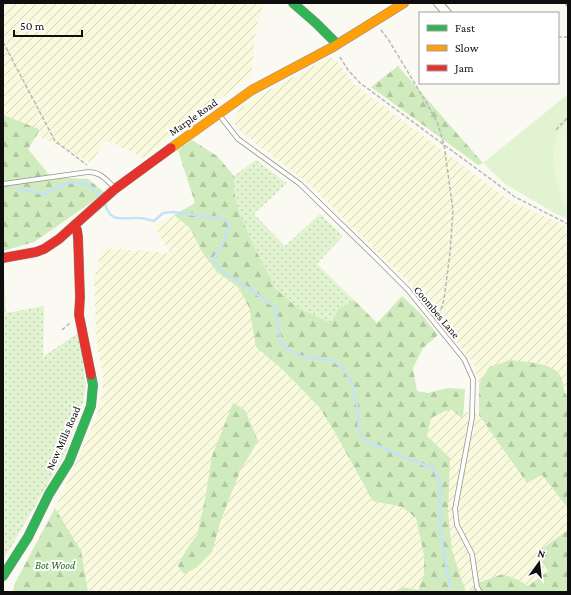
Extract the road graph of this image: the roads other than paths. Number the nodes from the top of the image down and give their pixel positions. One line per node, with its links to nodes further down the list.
1 (294, 3): 5 (main road)
2 (404, 3): 5 (main road, Marple Road)
3 (438, 3): 4 (street)
4 (446, 12)
5 (335, 45): 6 (main road, Marple Road)
6 (218, 114): 8 (main road, Marple Road); 12 (lane, Coombes Lane)
7 (3, 184): 8 (lane)
8 (115, 189): 9 (main road, Marple Road)
9 (74, 226): 10 (main road, Marple Road); 11 (main road, New Mills Road)
10 (3, 258)
11 (3, 576)
12 (480, 592)

